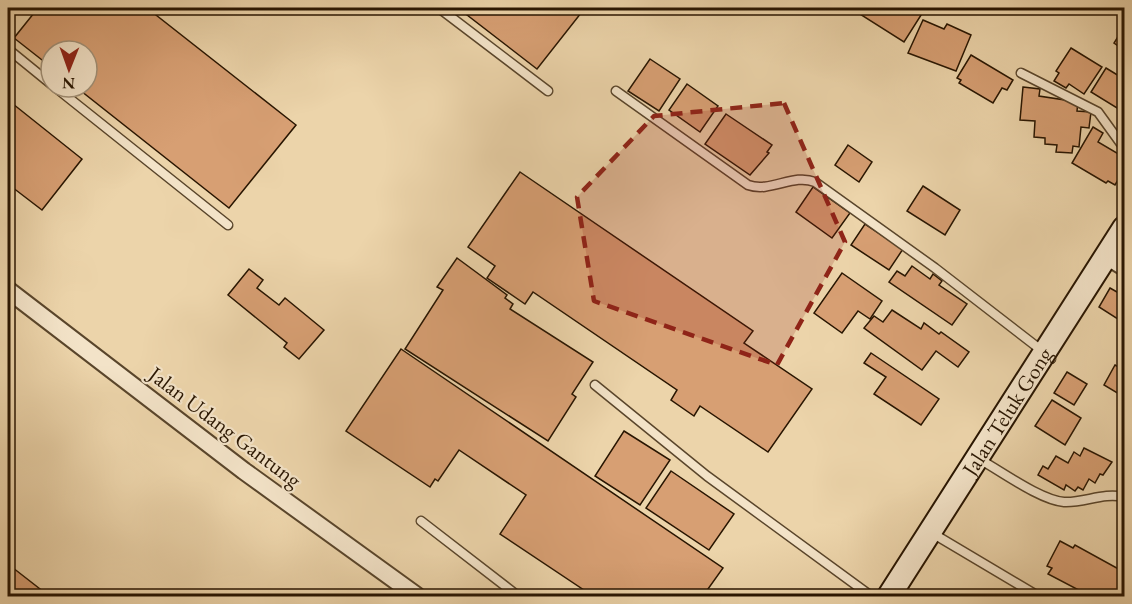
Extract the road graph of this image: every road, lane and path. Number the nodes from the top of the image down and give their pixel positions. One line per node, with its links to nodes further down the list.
1 (439, 8): 5 (lane)
2 (8, 49): 4 (lane)
3 (1021, 73): 8 (lane)
4 (39, 74)
5 (548, 91)
6 (616, 91): 13 (lane)
7 (70, 99): 9 (lane)
8 (1125, 148)
9 (228, 225)
10 (1125, 228): 11 (street, Jalan Teluk Gong)
11 (1115, 261): 13 (street, Jalan Teluk Gong)
12 (8, 290): 19 (street, Jalan Udang Gantung)
13 (1045, 353): 15 (street, Jalan Teluk Gong)
14 (595, 386): 21 (lane)
15 (976, 458): 16 (lane); 18 (street, Jalan Teluk Gong)
16 (1125, 497)
17 (421, 521): 20 (lane)
18 (929, 531): 22 (street, Jalan Teluk Gong); 23 (lane)
19 (417, 597)
20 (518, 597)
21 (871, 597)
22 (889, 597)
23 (1038, 597)

